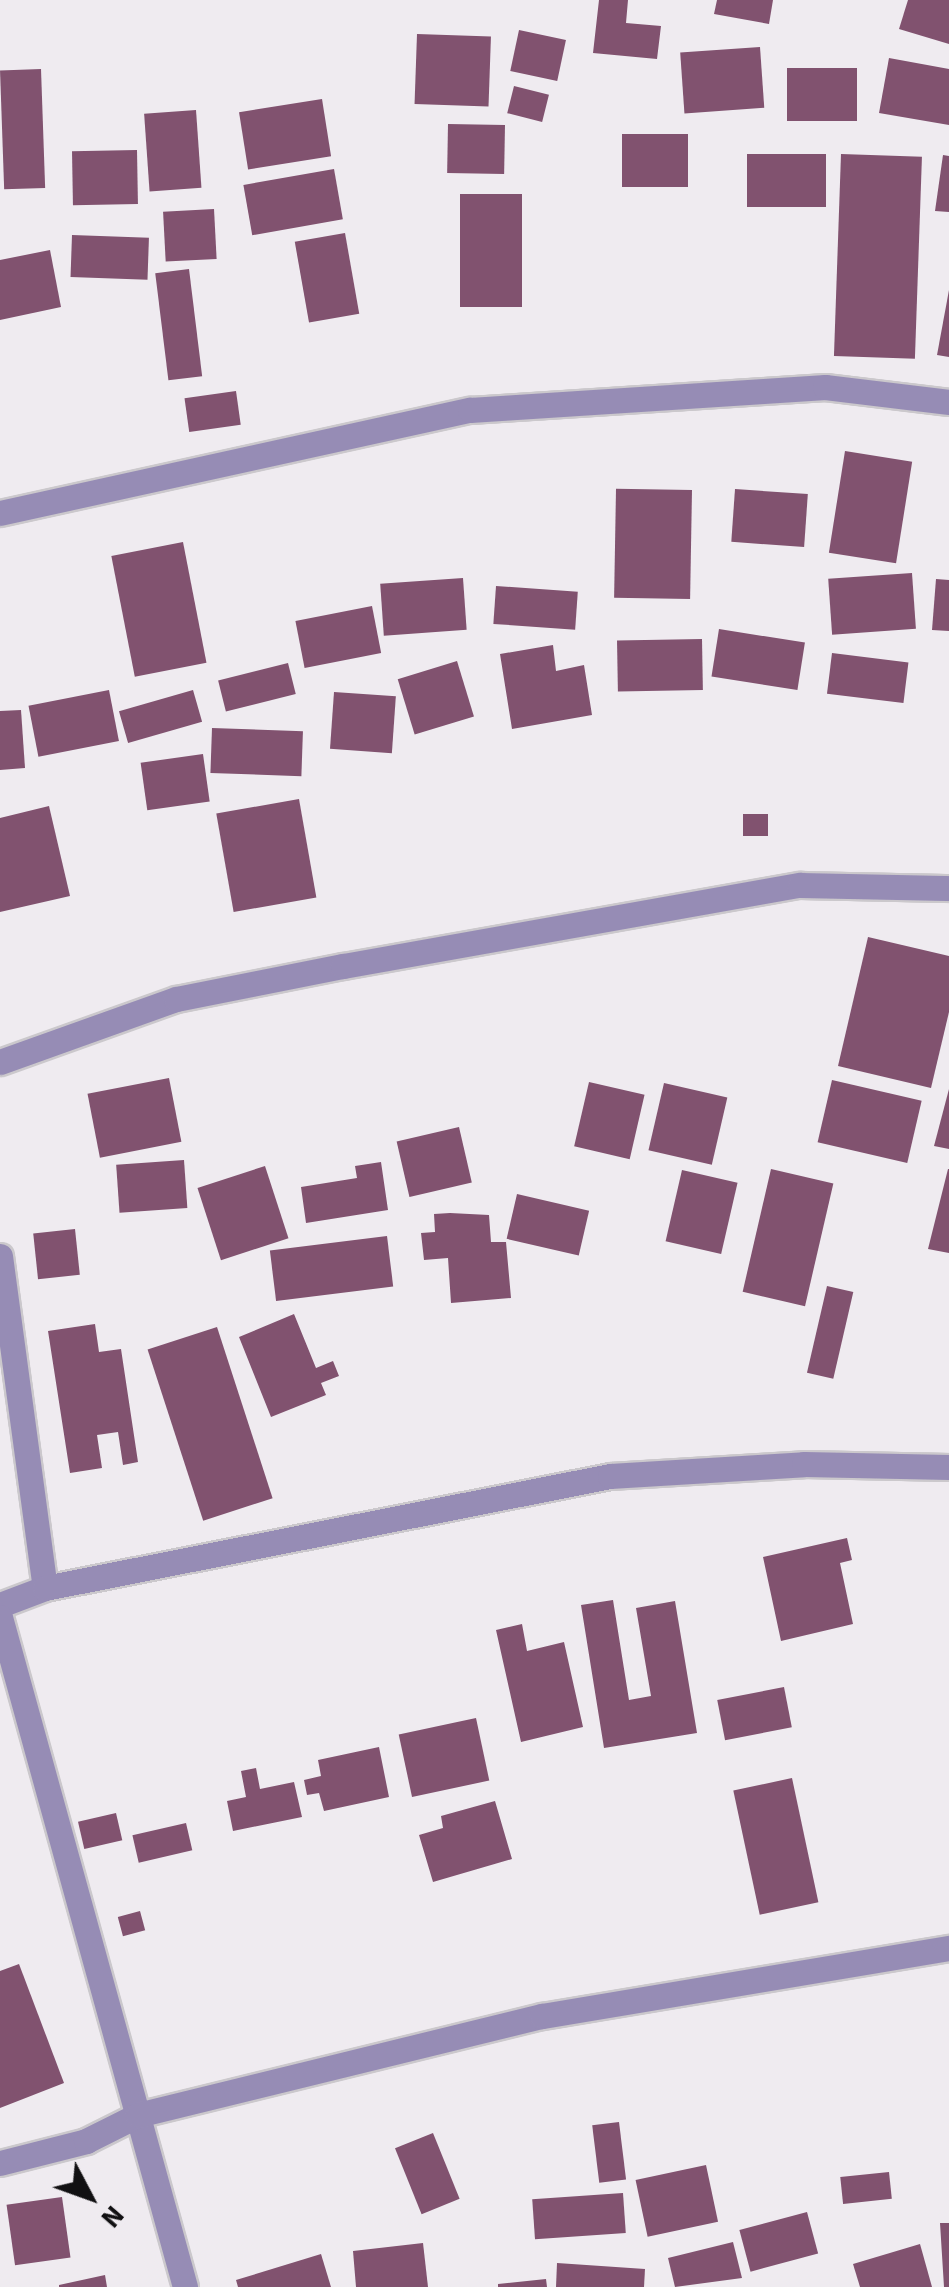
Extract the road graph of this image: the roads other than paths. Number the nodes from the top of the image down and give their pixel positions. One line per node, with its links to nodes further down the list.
1 (949, 402): 2 (street)
2 (0, 513)
3 (949, 888): 4 (street)
4 (0, 1062)
5 (0, 1256): 7 (street)
6 (949, 1468): 7 (street)
7 (44, 1588): 8 (street)
8 (0, 1605)
9 (0, 1617): 11 (street)
10 (949, 1948): 11 (street)
11 (138, 2115): 12 (street); 13 (street)
12 (0, 2164)
13 (185, 2287)

